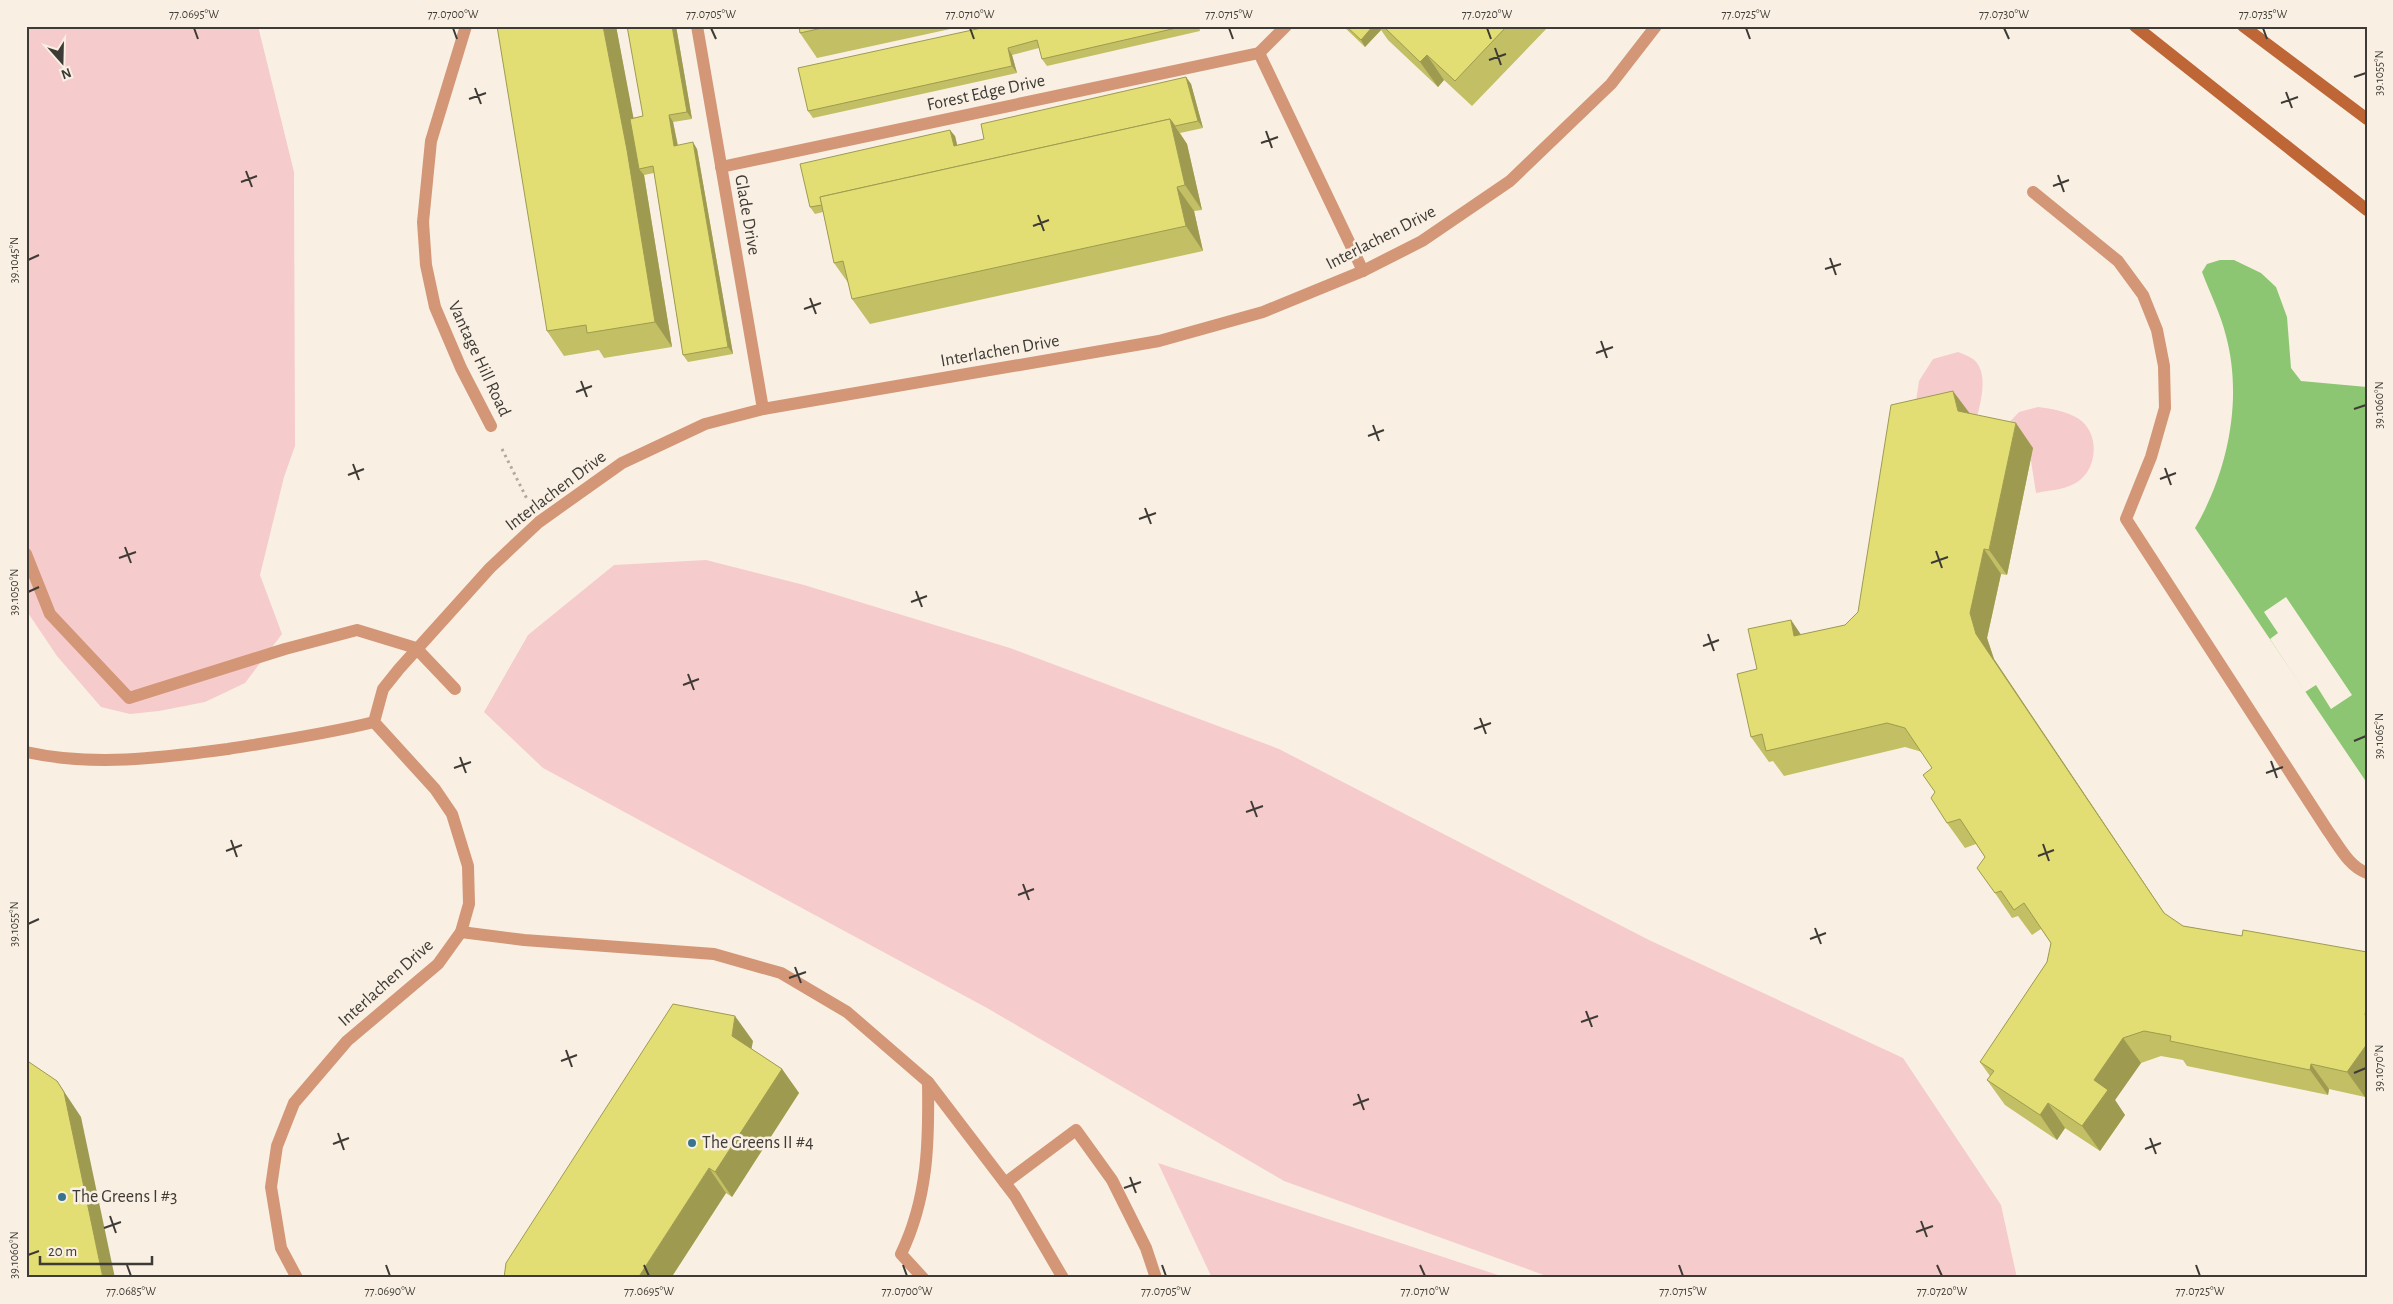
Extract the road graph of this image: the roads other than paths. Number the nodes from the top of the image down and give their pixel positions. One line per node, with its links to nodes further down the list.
1 (466, 26): 14 (street, Vantage Hill Road)
2 (698, 26): 9 (street, Glade Drive)
3 (1286, 26): 7 (street)
4 (1656, 26): 12 (street, Interlachen Drive)
5 (2135, 26): 11 (street)
6 (2243, 26): 8 (street)
7 (1259, 52): 9 (street, Forest Edge Drive); 12 (street)
8 (2367, 119)
9 (721, 167): 13 (street, Glade Drive)
10 (2033, 192): 20 (street)
11 (2367, 210)
12 (1363, 271): 13 (street, Interlachen Drive)
13 (763, 409): 16 (street, Interlachen Drive)
14 (490, 426)
15 (26, 554): 16 (street)
16 (416, 648): 17 (street); 18 (street, Interlachen Drive)
17 (455, 689)
18 (374, 722): 19 (street); 21 (street, Interlachen Drive)
19 (26, 752)
20 (2363, 872)
21 (461, 932): 22 (street); 24 (street, Interlachen Drive)
22 (928, 1082): 23 (street); 25 (street)
23 (1005, 1182): 26 (street); 27 (street)
24 (297, 1278)
25 (923, 1278)
26 (1062, 1278)
27 (1156, 1278)

